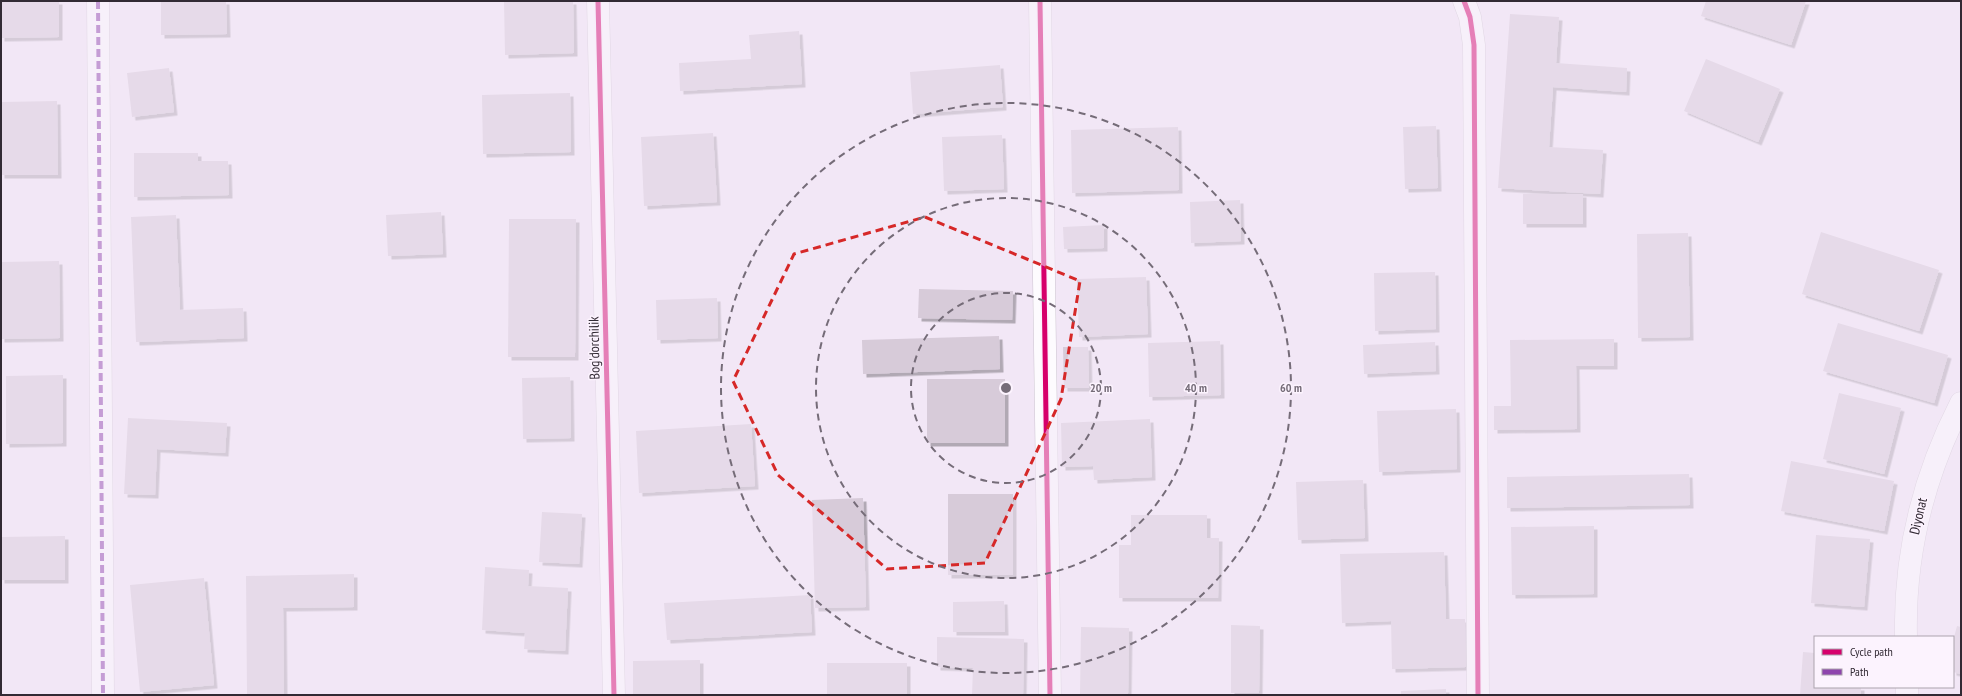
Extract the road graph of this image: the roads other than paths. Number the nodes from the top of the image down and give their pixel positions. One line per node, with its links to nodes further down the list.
1 (98, 1): 7 (street)
2 (598, 1): 8 (street, Bog'dorchilik)
3 (1040, 1): 9 (street)
4 (1464, 1): 10 (street)
5 (1961, 403): 6 (street, Diyonat)
6 (1906, 636)
7 (103, 695)
8 (614, 695)
9 (1050, 695)
10 (1478, 695)

